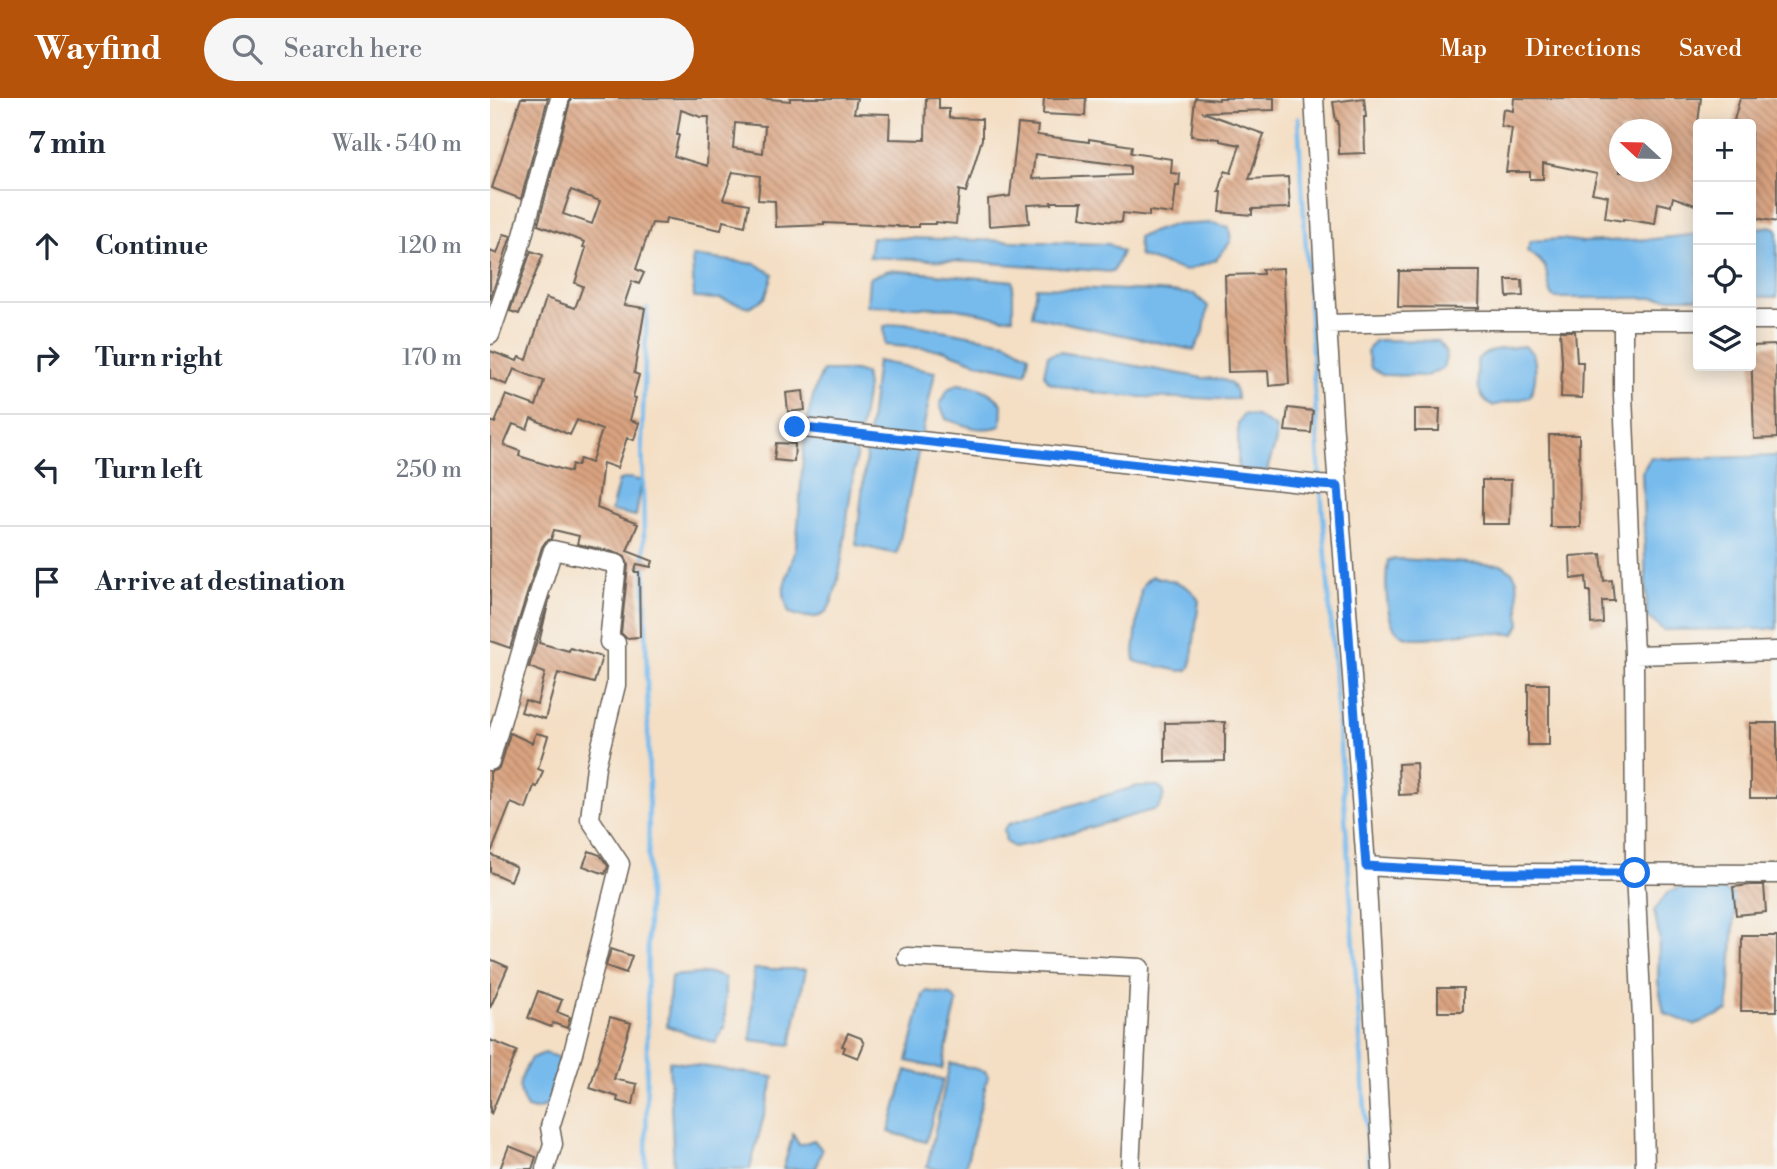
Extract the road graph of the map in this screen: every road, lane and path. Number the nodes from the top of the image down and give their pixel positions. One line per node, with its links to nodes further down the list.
1 (560, 98): 8 (street)
2 (1314, 98): 7 (street)
3 (1623, 320): 4 (street); 7 (street); 12 (street)
4 (1693, 320)
5 (1756, 320): 6 (street)
6 (1777, 320)
7 (1327, 324): 10 (street)
8 (490, 335)
9 (795, 427): 10 (street)
10 (1338, 486): 14 (street)
11 (1777, 651): 12 (street)
12 (1634, 655): 15 (street)
13 (490, 761): 18 (street)
14 (1366, 866): 15 (street); 20 (street)
15 (1635, 873): 16 (street); 21 (street)
16 (1777, 874)
17 (907, 957): 19 (street)
18 (545, 1169)
19 (1130, 1169)
20 (1382, 1169)
21 (1645, 1169)

